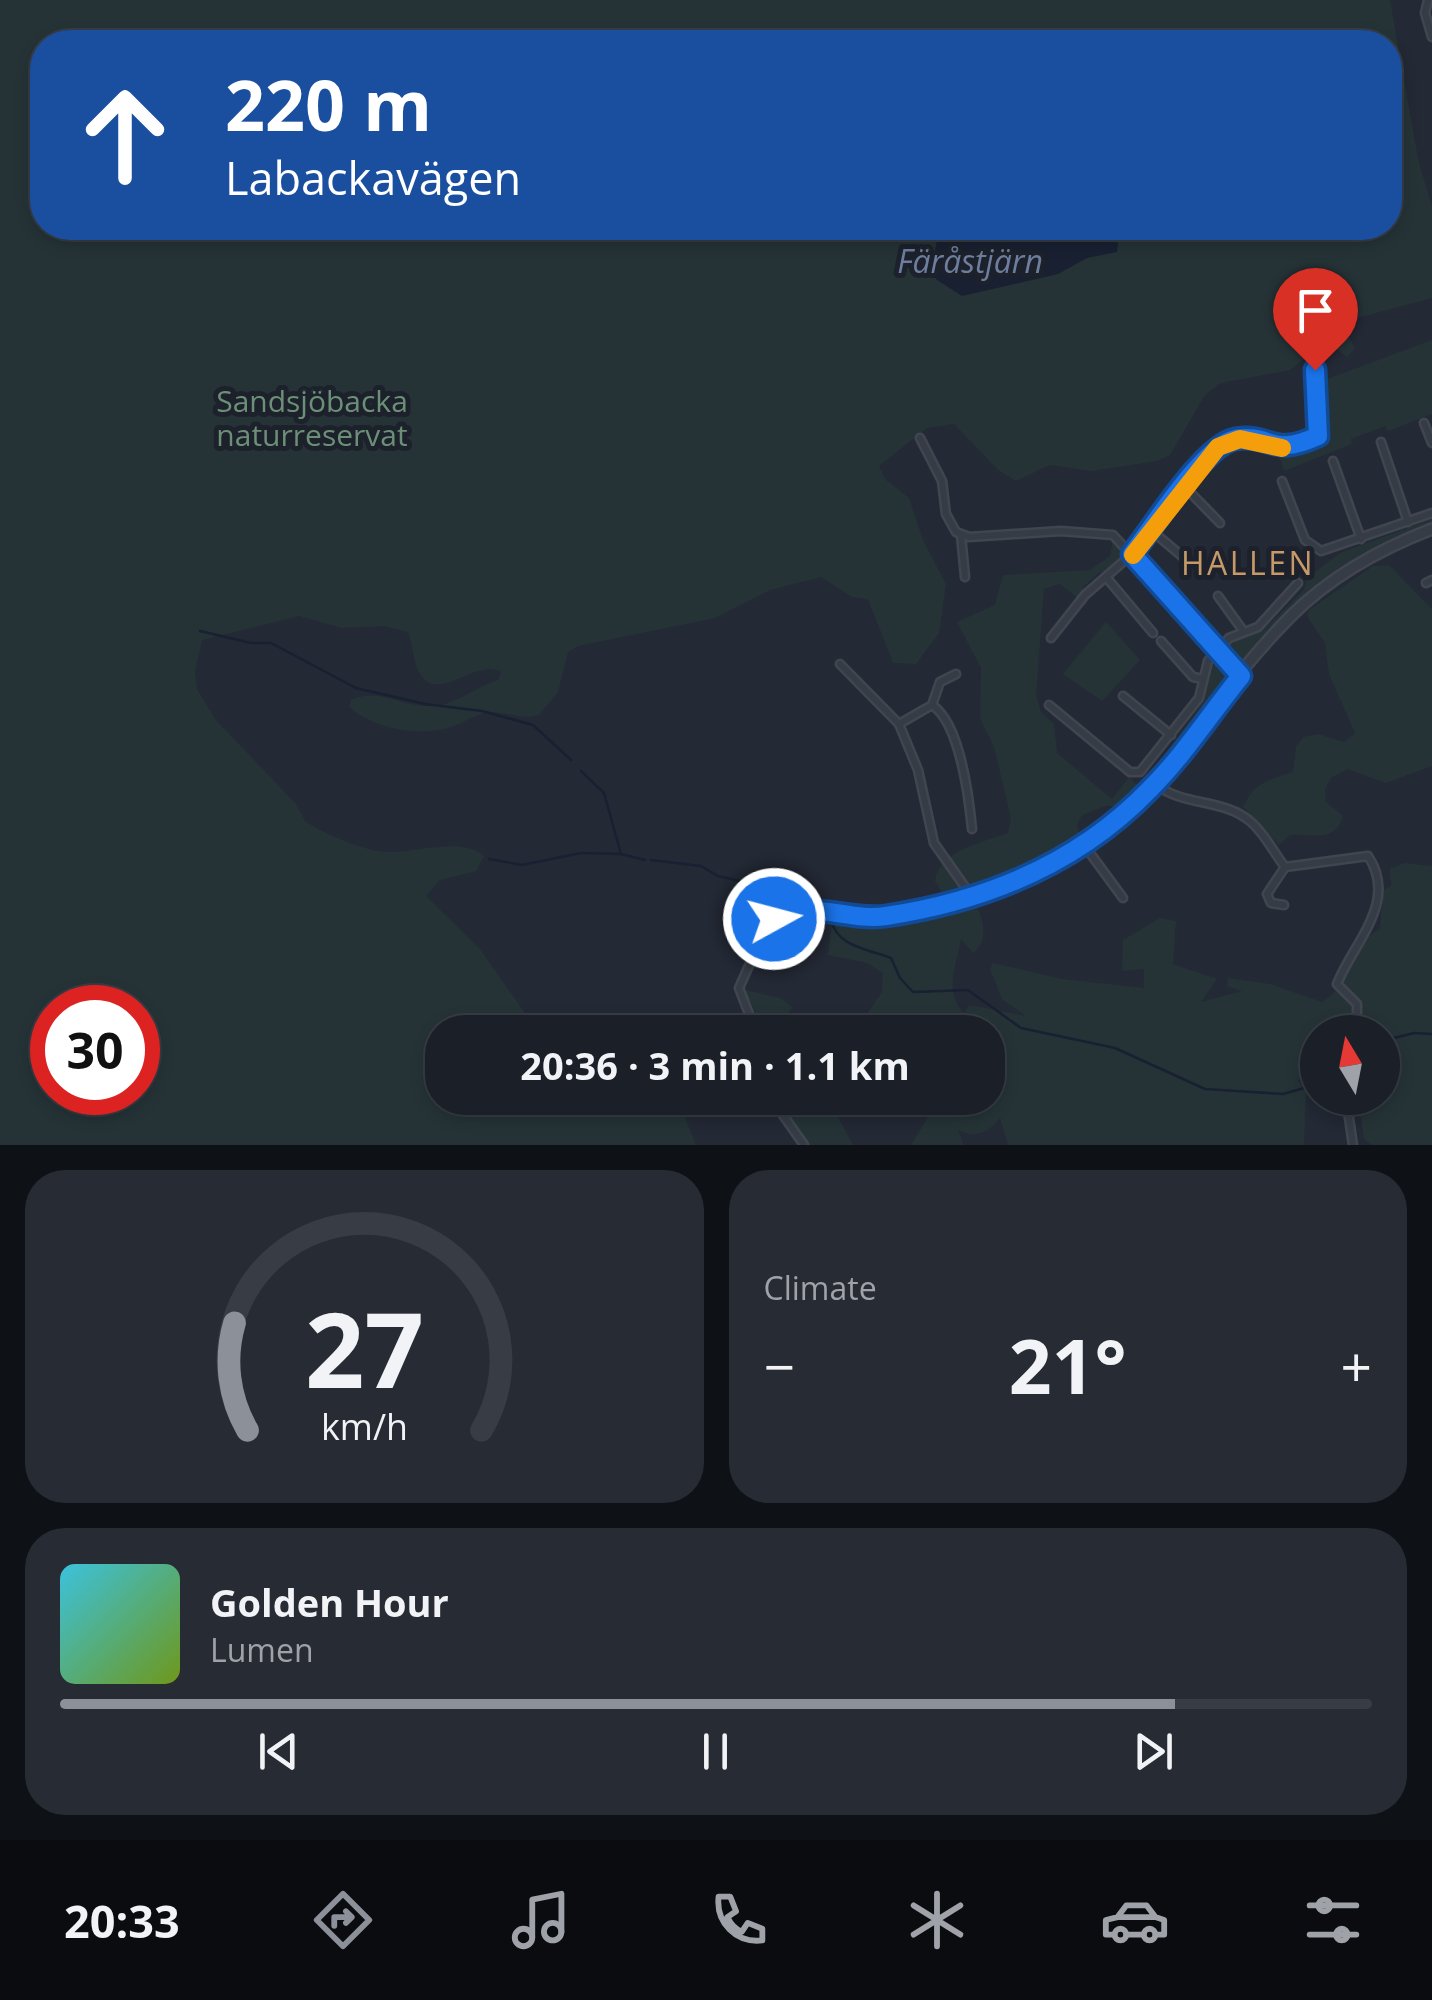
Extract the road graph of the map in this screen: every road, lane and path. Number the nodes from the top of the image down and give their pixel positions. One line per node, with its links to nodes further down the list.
1 (1428, 0): 2 (street)
2 (1432, 36)
3 (1315, 370): 10 (street)
4 (1424, 423): 7 (street)
5 (920, 438): 16 (street)
6 (1381, 442): 12 (street)
7 (1432, 442)
8 (1333, 461): 17 (street)
9 (1282, 481): 17 (street)
10 (1184, 486): 13 (street); 15 (street)
11 (1432, 513): 12 (street)
12 (1408, 522): 17 (street)
13 (1220, 523)
14 (1432, 528): 31 (street)
15 (1151, 530): 18 (street); 19 (street)
16 (961, 535): 18 (street); 20 (street)
17 (1361, 539)
18 (1132, 554): 21 (street); 28 (street)
19 (1190, 562)
20 (965, 578)
21 (1106, 578): 25 (street); 26 (street)
22 (1298, 583): 24 (street)
23 (1218, 596): 24 (street)
24 (1244, 632): 28 (street)
25 (1154, 633)
26 (1051, 638)
27 (1160, 641): 32 (street)
28 (1216, 652): 31 (street); 32 (street)
29 (840, 664): 36 (street)
30 (956, 674): 34 (street)
31 (1241, 676): 38 (street)
32 (1203, 679): 37 (street)
33 (1123, 696): 37 (street)
34 (932, 705): 36 (street); 39 (street)
35 (1050, 705): 37 (street)
36 (899, 724): 42 (street)
37 (1171, 735)
38 (1155, 784): 40 (street); 41 (street)
39 (972, 829)
40 (1084, 845): 42 (street); 43 (street)
41 (1285, 867): 44 (street); 46 (street)
42 (972, 897): 45 (street)
43 (1123, 898)
44 (1284, 905)
45 (749, 1015)
46 (1357, 1015)
47 (784, 1115): 49 (street)
48 (1349, 1115): 50 (street)
49 (804, 1145)
50 (1353, 1145)

